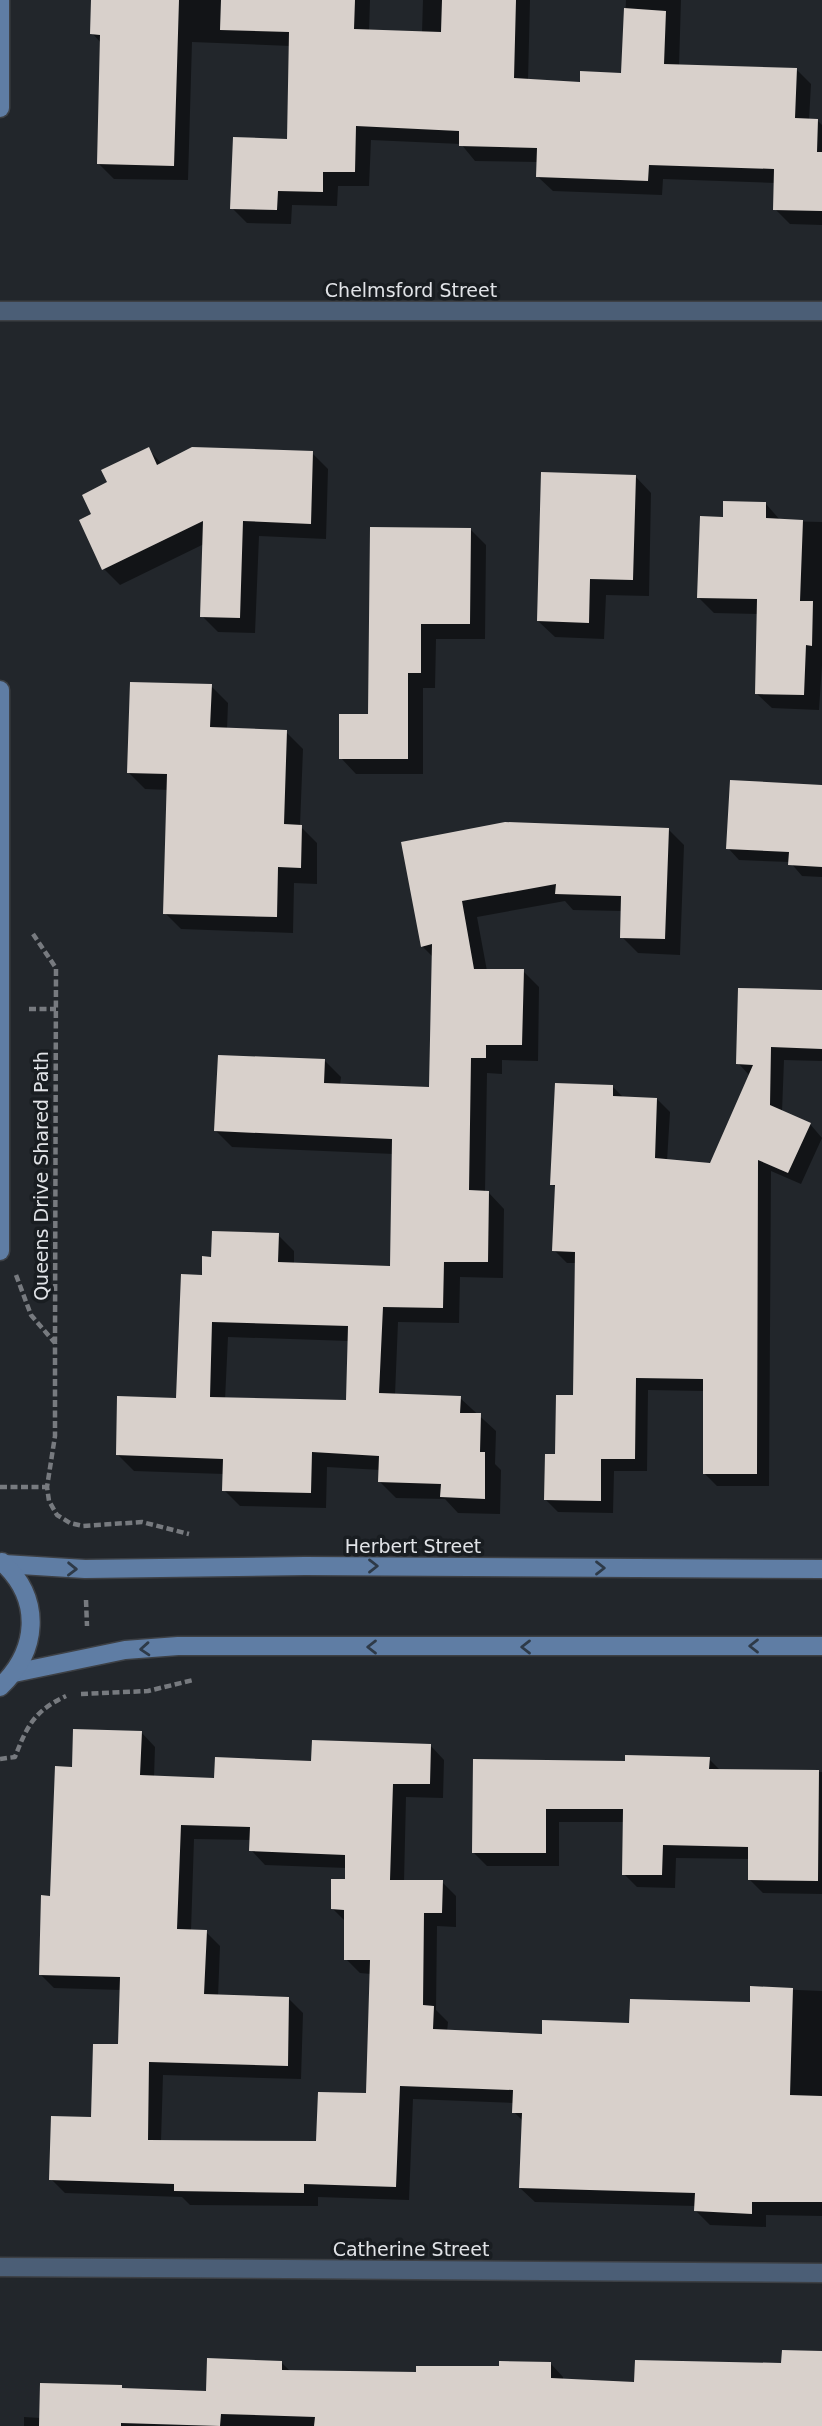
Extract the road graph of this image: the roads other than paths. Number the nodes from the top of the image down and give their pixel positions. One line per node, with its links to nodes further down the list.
1 (0, 0): 2 (street)
2 (0, 108)
3 (0, 310): 4 (street, Chelmsford Street)
4 (822, 311)
5 (0, 690): 6 (street)
6 (0, 1251)
7 (2, 1562): 8 (street, Herbert Street, one-way to 8); 10 (street, Herbert Street)
8 (822, 1569)
9 (822, 1646): 10 (street, one-way to 10)
10 (14, 1674): 11 (street, Herbert Street)
11 (0, 1687)
12 (0, 2267): 13 (street, Catherine Street)
13 (822, 2273)

